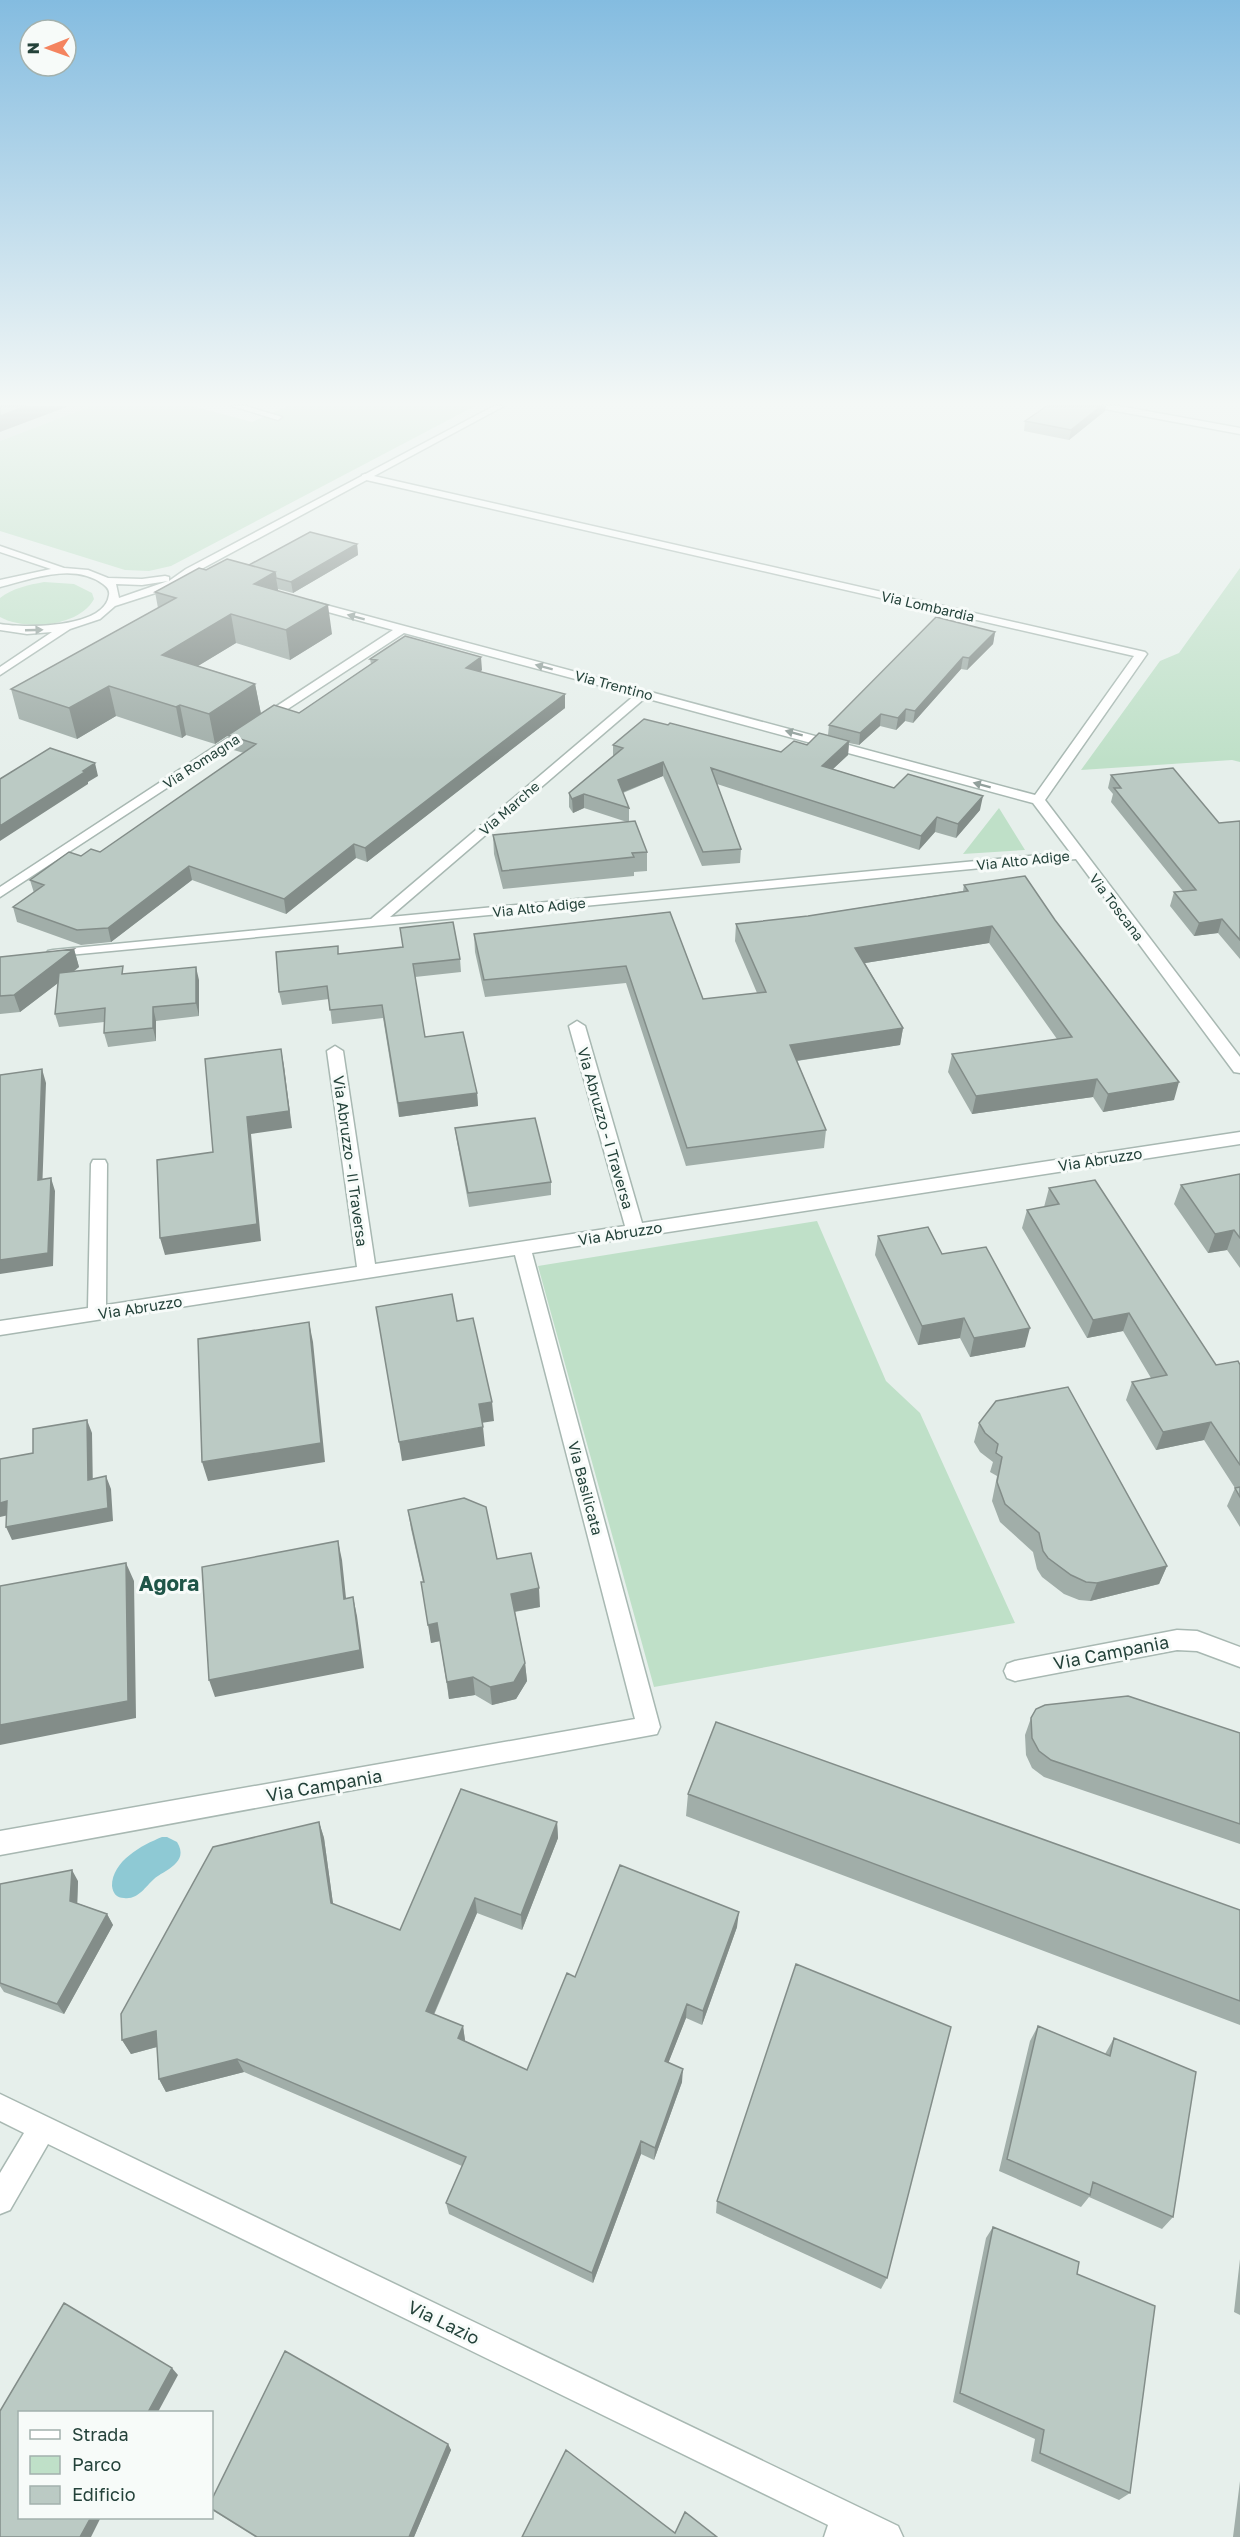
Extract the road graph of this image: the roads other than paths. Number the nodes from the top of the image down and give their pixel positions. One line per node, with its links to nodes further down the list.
1 (277, 524): 4 (street)
2 (573, 524): 18 (street, Via Lombardia)
3 (0, 549): 5 (street)
4 (190, 571): 6 (street); 7 (street); 10 (street)
5 (72, 572): 7 (street); 8 (street)
6 (212, 577)
7 (107, 582): 10 (street)
8 (0, 584)
9 (290, 599): 13 (street, Via Trentino, one-way to 9)
10 (111, 604): 11 (street)
11 (68, 626): 12 (street, one-way to 11); 15 (street)
12 (0, 627)
13 (402, 629): 17 (street, Via Trentino, one-way to 13); 20 (street, Via Romagna)
14 (0, 654): 15 (street)
15 (22, 659): 16 (street)
16 (0, 672)
17 (644, 693): 18 (street, Via Trentino, one-way to 17); 21 (street, Via Marche)
18 (1038, 800): 19 (street, Via Toscana)
19 (1078, 855): 21 (street, Via Alto Adige); 25 (street, Via Toscana)
20 (0, 893)
21 (375, 923): 22 (street, Via Alto Adige)
22 (35, 956)
23 (577, 1026): 28 (street, Via Abruzzo - I Traversa)
24 (335, 1051): 30 (street, Via Abruzzo - II Traversa)
25 (1240, 1068)
26 (1240, 1138): 28 (street, Via Abruzzo)
27 (99, 1164): 31 (street)
28 (635, 1231): 29 (street, Via Abruzzo)
29 (522, 1248): 30 (street, Via Abruzzo); 35 (street, Via Basilicata)
30 (367, 1272): 31 (street, Via Abruzzo)
31 (97, 1314): 32 (street, Via Abruzzo)
32 (0, 1328)
33 (1240, 1657): 34 (street, Via Campania)
34 (1015, 1671)
35 (649, 1727): 36 (street, Via Campania)
36 (0, 1843)
37 (0, 2108): 38 (street, Via Lazio)
38 (42, 2128): 39 (street); 40 (street, Via Lazio)
39 (0, 2200)
40 (843, 2527): 41 (street, Via Lazio)
41 (887, 2537)

